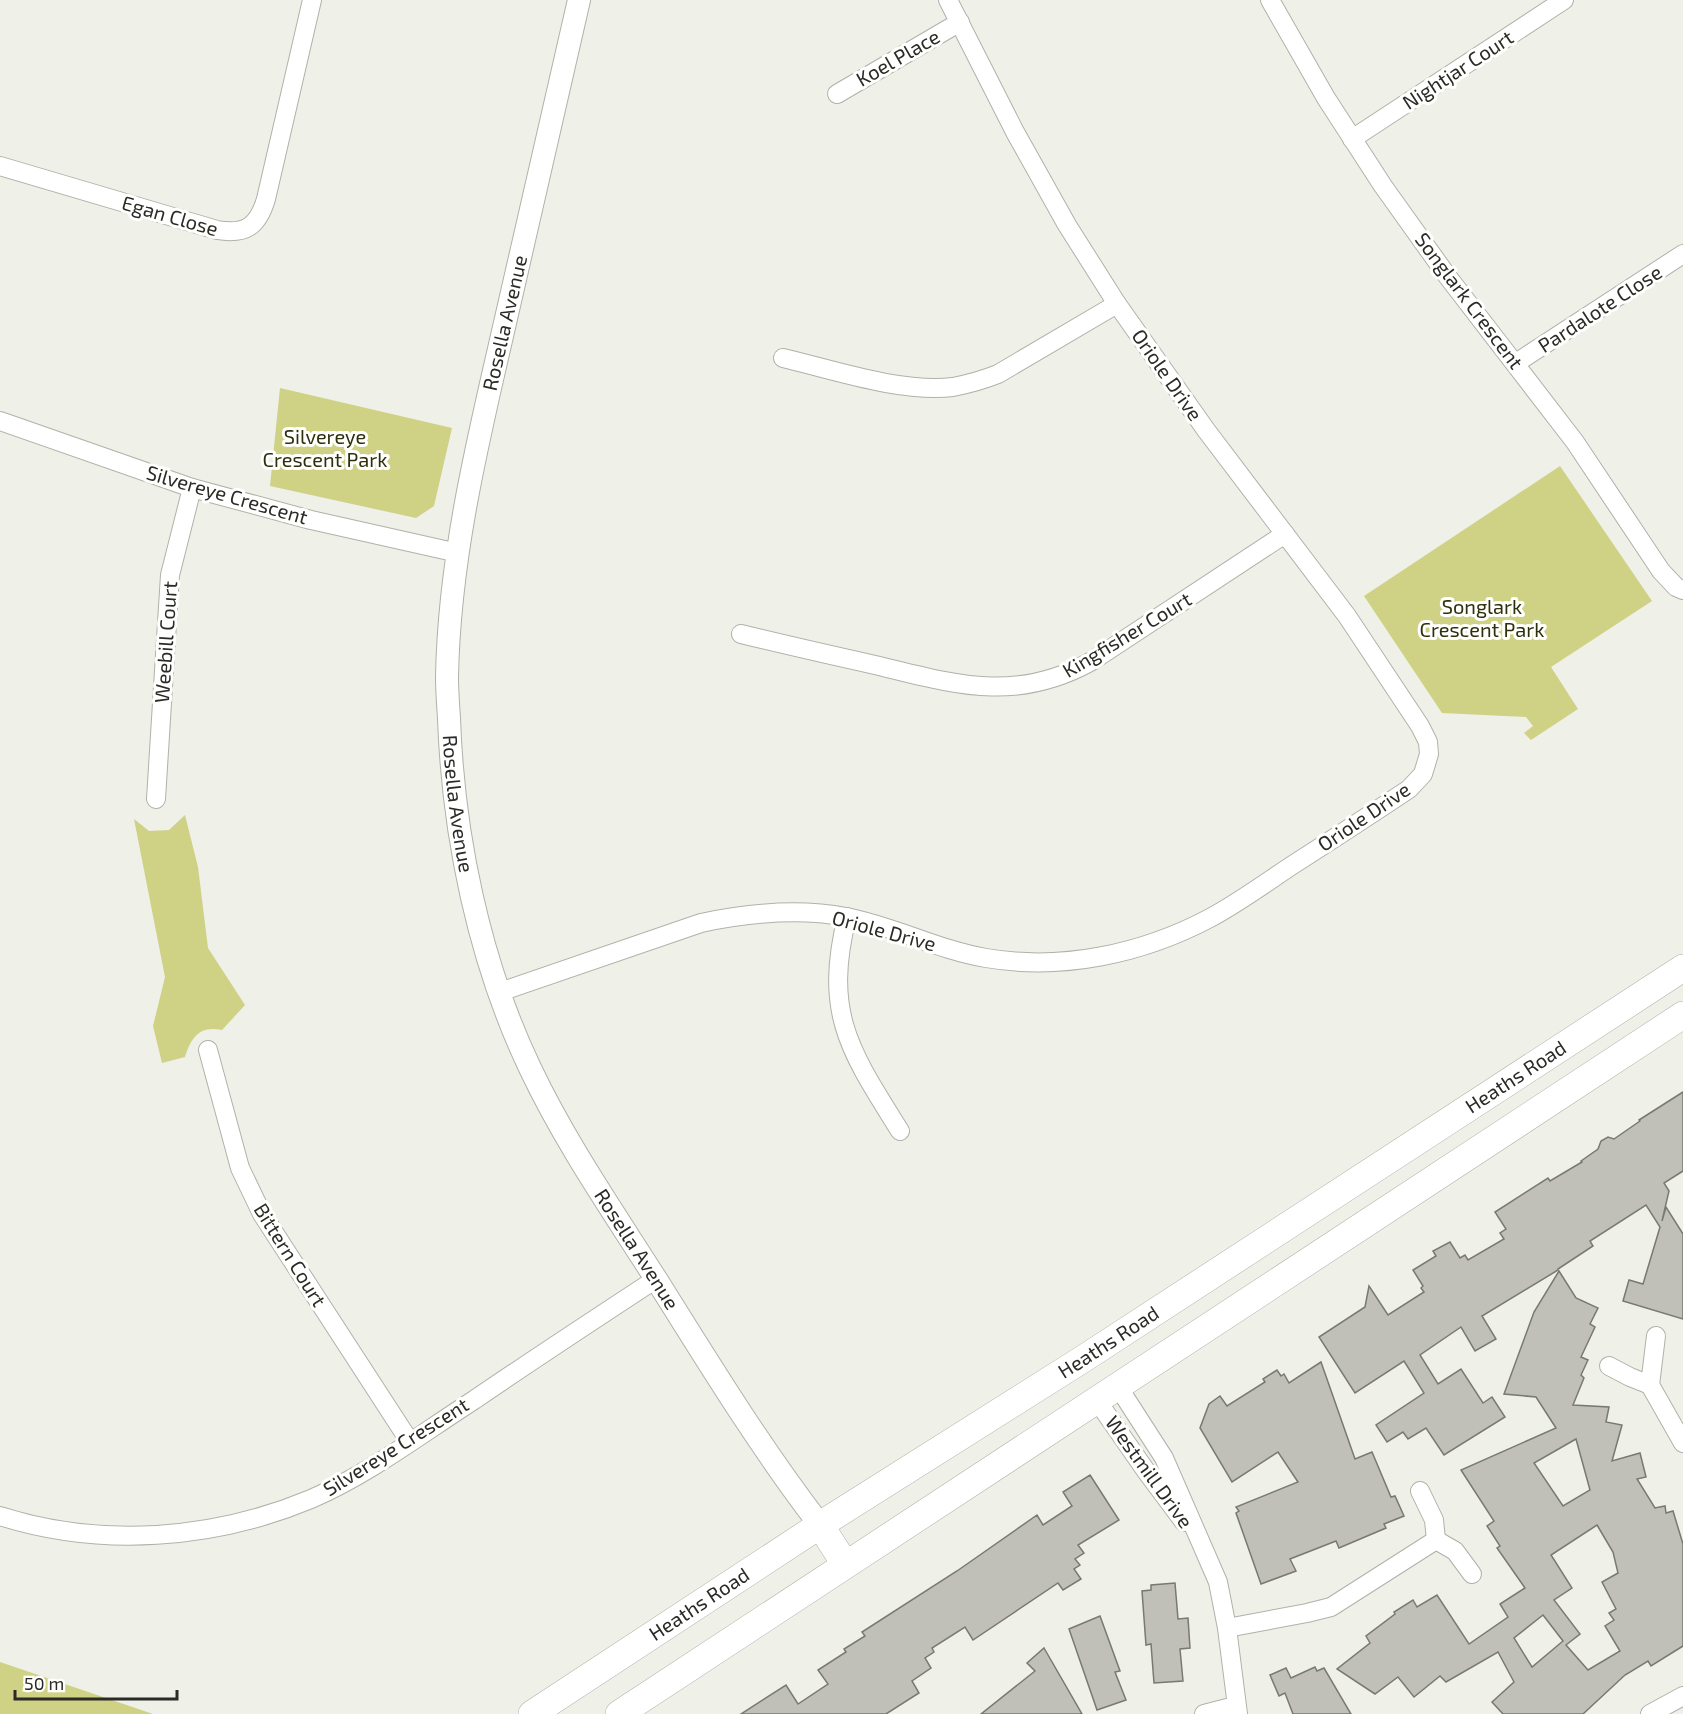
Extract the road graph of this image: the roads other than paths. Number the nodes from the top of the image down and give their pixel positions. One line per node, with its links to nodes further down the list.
1 (312, 0): 9 (street, Egan Close)
2 (579, 0): 17 (street, Rosella Avenue)
3 (948, 0): 6 (street, Oriole Drive)
4 (1270, 0): 8 (street, Songlark Crescent)
5 (1564, 0): 8 (street, Nightjar Court)
6 (960, 22): 7 (street, Koel Place); 11 (street, Oriole Drive)
7 (837, 94)
8 (1352, 139): 13 (street, Songlark Crescent)
9 (0, 166)
10 (1683, 254): 13 (street, Pardalote Close)
11 (1117, 304): 12 (street); 16 (street, Oriole Drive)
12 (783, 358)
13 (1516, 363): 18 (street, Songlark Crescent)
14 (0, 421): 15 (street, Silvereye Crescent)
15 (192, 488): 17 (street, Silvereye Crescent); 20 (street, Weebill Court)
16 (1285, 534): 19 (street, Kingfisher Court); 21 (street, Oriole Drive)
17 (458, 553): 23 (street, Rosella Avenue)
18 (1683, 590)
19 (741, 634)
20 (156, 799)
21 (847, 917): 23 (street, Oriole Drive); 26 (street)
22 (1683, 968): 29 (main road, Heaths Road)
23 (500, 992): 27 (street, Rosella Avenue)
24 (1683, 1015): 32 (main road, Heaths Road)
25 (208, 1050): 33 (street, Bittern Court)
26 (900, 1131)
27 (656, 1279): 33 (street, Silvereye Crescent); 37 (street, Rosella Avenue)
28 (1656, 1336): 31 (street)
29 (1083, 1359): 32 (main road); 37 (main road, Heaths Road)
30 (1609, 1366): 31 (street)
31 (1650, 1385): 34 (street)
32 (1107, 1392): 39 (street, Westmill Drive); 39 (street, Westmill Drive); 40 (main road, Heaths Road)
33 (410, 1442): 36 (street, Silvereye Crescent)
34 (1683, 1443)
35 (1420, 1491): 38 (street)
36 (0, 1516)
37 (820, 1525): 40 (main road); 45 (main road, Heaths Road)
38 (1436, 1540): 41 (street); 42 (street)
39 (1202, 1545): 42 (street, Westmill Drive)
40 (845, 1564): 46 (main road, Heaths Road)
41 (1472, 1574)
42 (1227, 1628): 44 (street, Westmill Drive)
43 (1683, 1696): 48 (street)
44 (1236, 1710): 47 (street)
45 (532, 1714)
46 (618, 1714)
47 (1204, 1714)
48 (1650, 1714)

